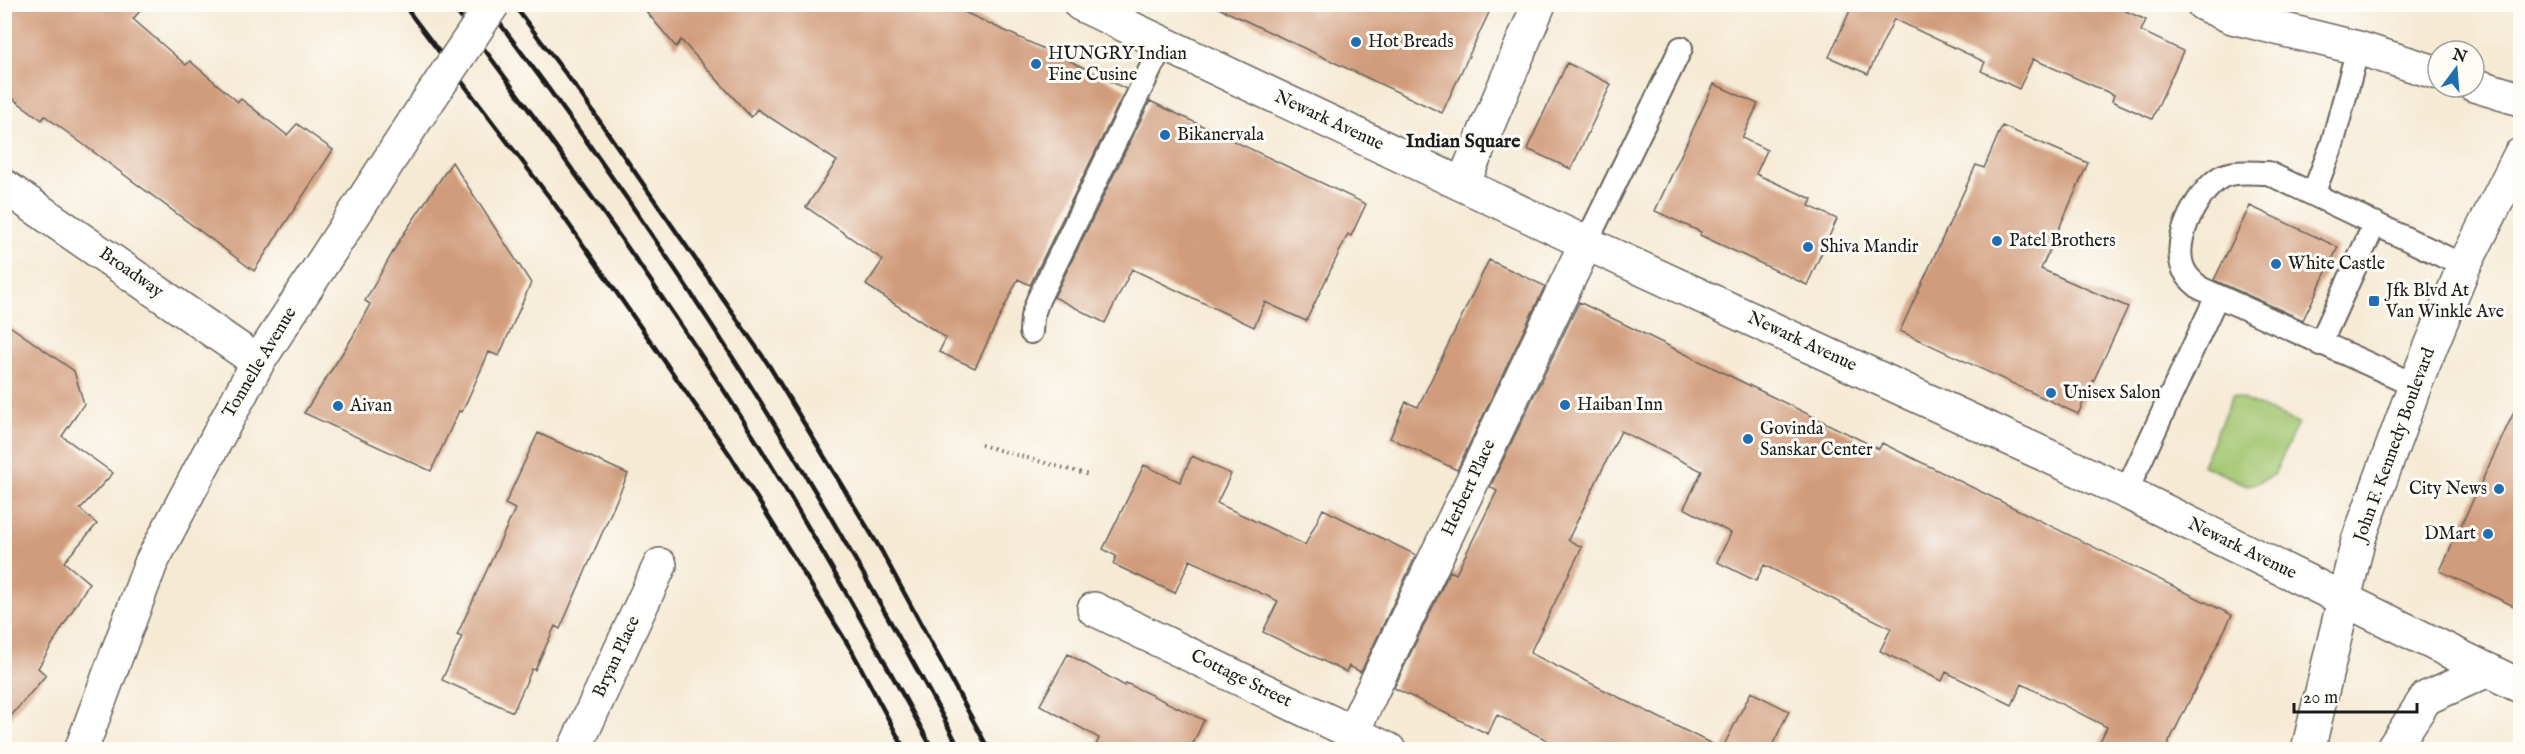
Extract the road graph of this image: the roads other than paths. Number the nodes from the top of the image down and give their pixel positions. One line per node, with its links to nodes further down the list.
1 (493, 4): 21 (street, Tonnelle Avenue, bridge)
2 (1080, 4): 5 (street, Newark Avenue)
3 (1539, 4): 12 (street)
4 (2203, 4): 7 (street)
5 (1163, 43): 12 (street, Newark Avenue); 19 (lane)
6 (1681, 48): 16 (lane)
7 (2358, 48): 8 (street); 14 (lane)
8 (2426, 70)
9 (2486, 89): 10 (street)
10 (2520, 99)
11 (2520, 155): 17 (street, John F. Kennedy Boulevard)
12 (1464, 184): 16 (street, Newark Avenue)
13 (4, 186): 21 (street, Broadway)
14 (2313, 194): 15 (lane); 18 (lane)
15 (2376, 223): 17 (lane); 20 (lane)
16 (1586, 243): 23 (street, Newark Avenue); 29 (street, Herbert Place)
17 (2464, 266): 22 (street, John F. Kennedy Boulevard)
18 (2217, 296): 20 (lane); 23 (lane)
19 (1032, 332)
20 (2320, 344): 22 (lane)
21 (258, 362): 30 (street, Tonnelle Avenue)
22 (2415, 385): 25 (street, John F. Kennedy Boulevard)
23 (2126, 492): 25 (street, Newark Avenue)
24 (660, 565): 31 (street, Bryan Place)
25 (2344, 598): 27 (street, Newark Avenue); 33 (street, John F. Kennedy Boulevard)
26 (1094, 609): 29 (street, Cottage Street)
27 (2488, 670): 28 (street, Newark Avenue); 34 (street)
28 (2520, 687)
29 (1353, 733): 32 (street, Cottage Street)
30 (81, 750)
31 (574, 750)
32 (1389, 750)
33 (2308, 750)
34 (2392, 750)

